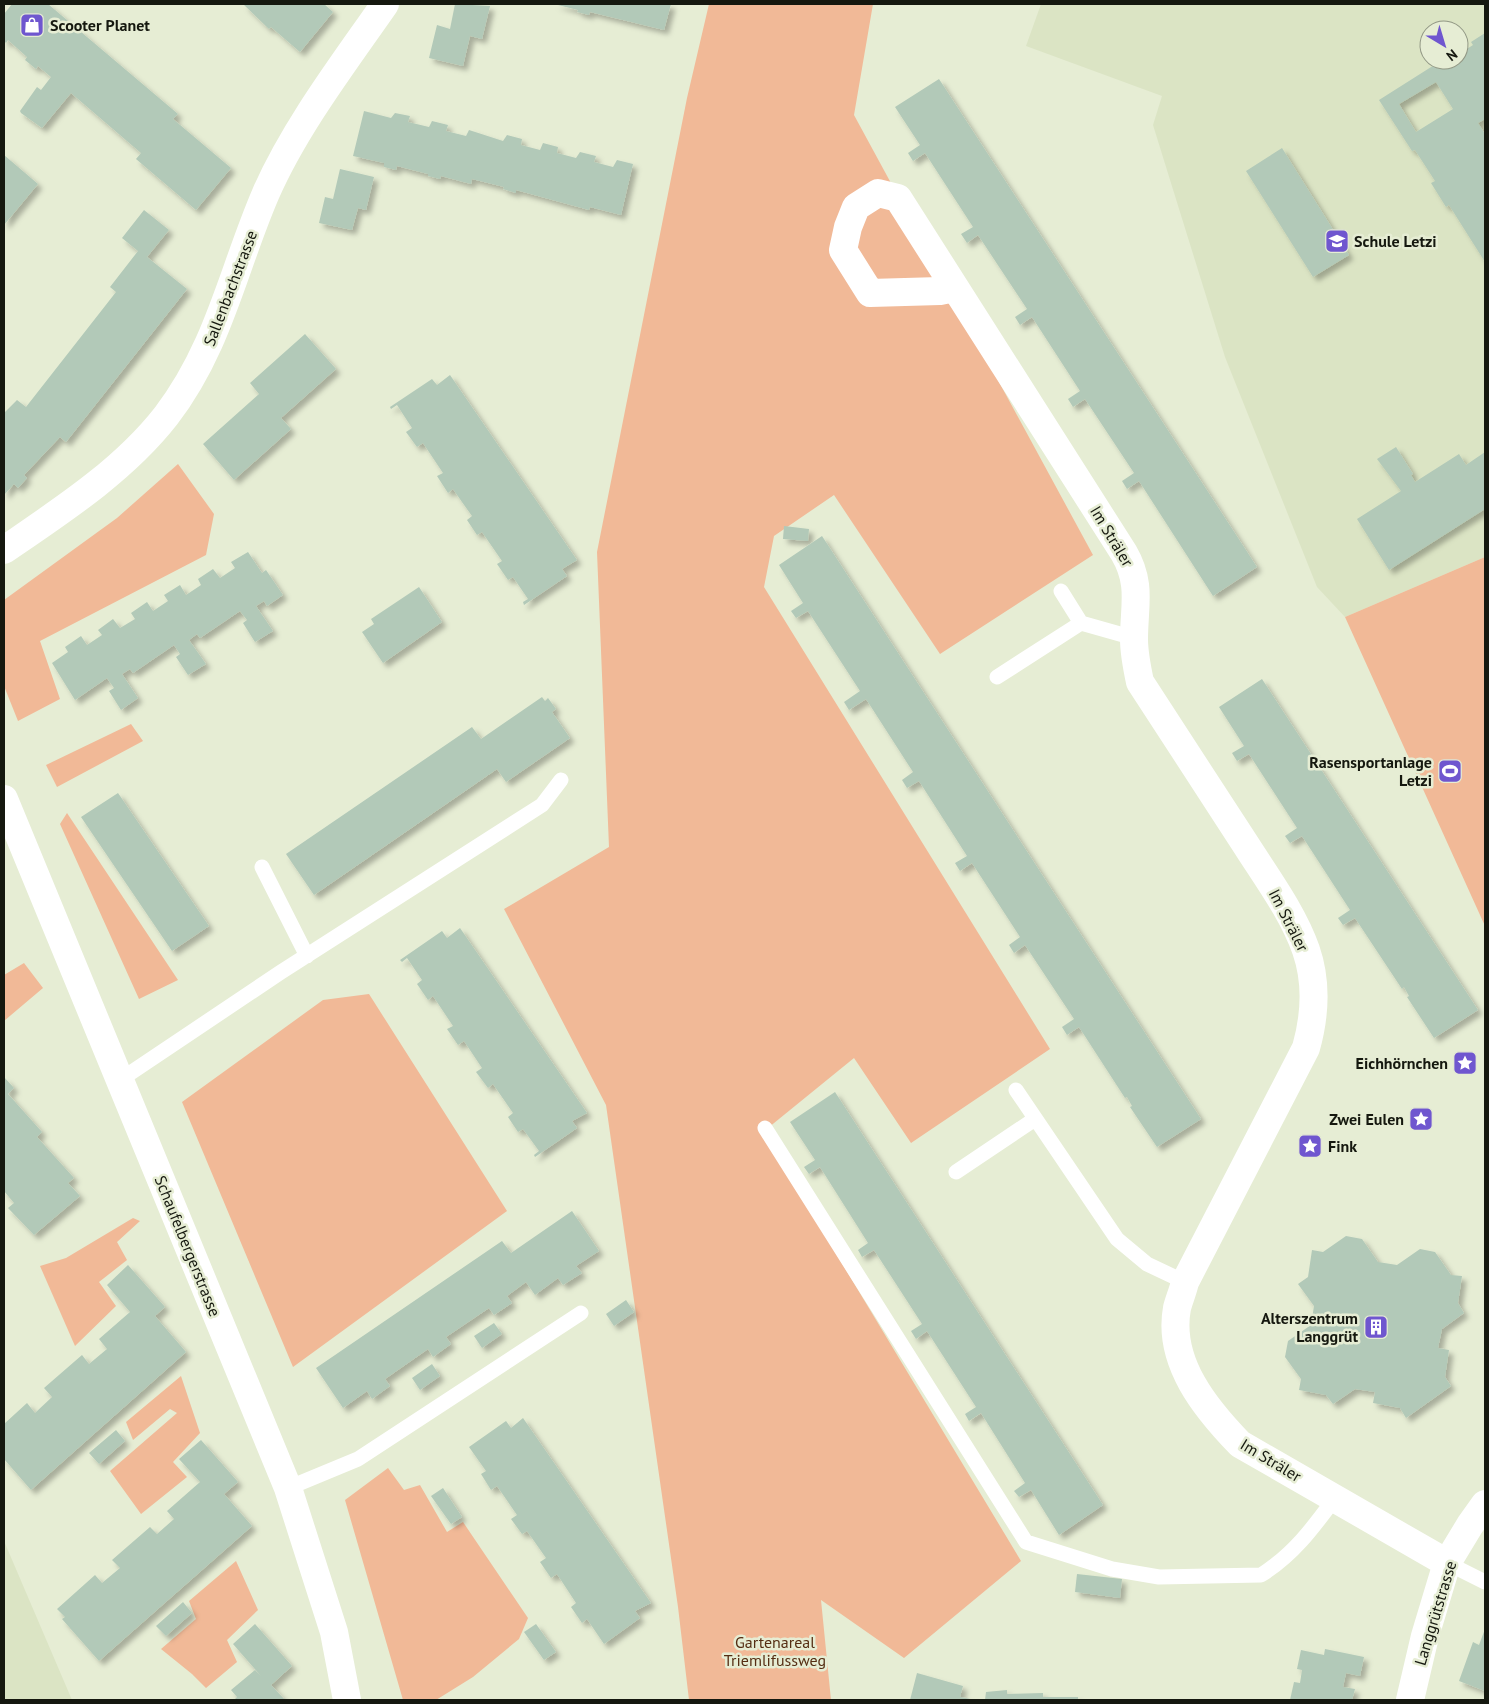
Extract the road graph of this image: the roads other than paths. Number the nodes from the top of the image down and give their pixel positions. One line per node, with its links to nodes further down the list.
1 (385, 4): 3 (street, Sallenbachstrasse)
2 (954, 288): 6 (street, Im Sträler)
3 (4, 550)
4 (1061, 591): 5 (lane)
5 (1081, 623): 6 (lane); 7 (lane)
6 (1134, 638): 17 (street, Im Sträler)
7 (997, 677)
8 (562, 780): 11 (lane)
9 (4, 799): 12 (street, Schaufelbergerstrasse)
10 (262, 867): 11 (lane)
11 (307, 956): 12 (lane)
12 (120, 1080): 19 (street, Schaufelbergerstrasse)
13 (1016, 1090): 14 (lane)
14 (1036, 1119): 16 (lane); 17 (lane)
15 (765, 1128): 20 (lane)
16 (956, 1172)
17 (1185, 1282): 20 (street, Im Sträler)
18 (581, 1313): 19 (lane)
19 (288, 1488): 24 (street, Schaufelbergerstrasse)
20 (1335, 1498): 22 (street, Im Sträler)
21 (1485, 1504): 22 (street, Langgrütstrasse)
22 (1447, 1563): 23 (lane); 25 (street, Langgrütstrasse)
23 (1485, 1582)
24 (347, 1700)
25 (1410, 1700)

